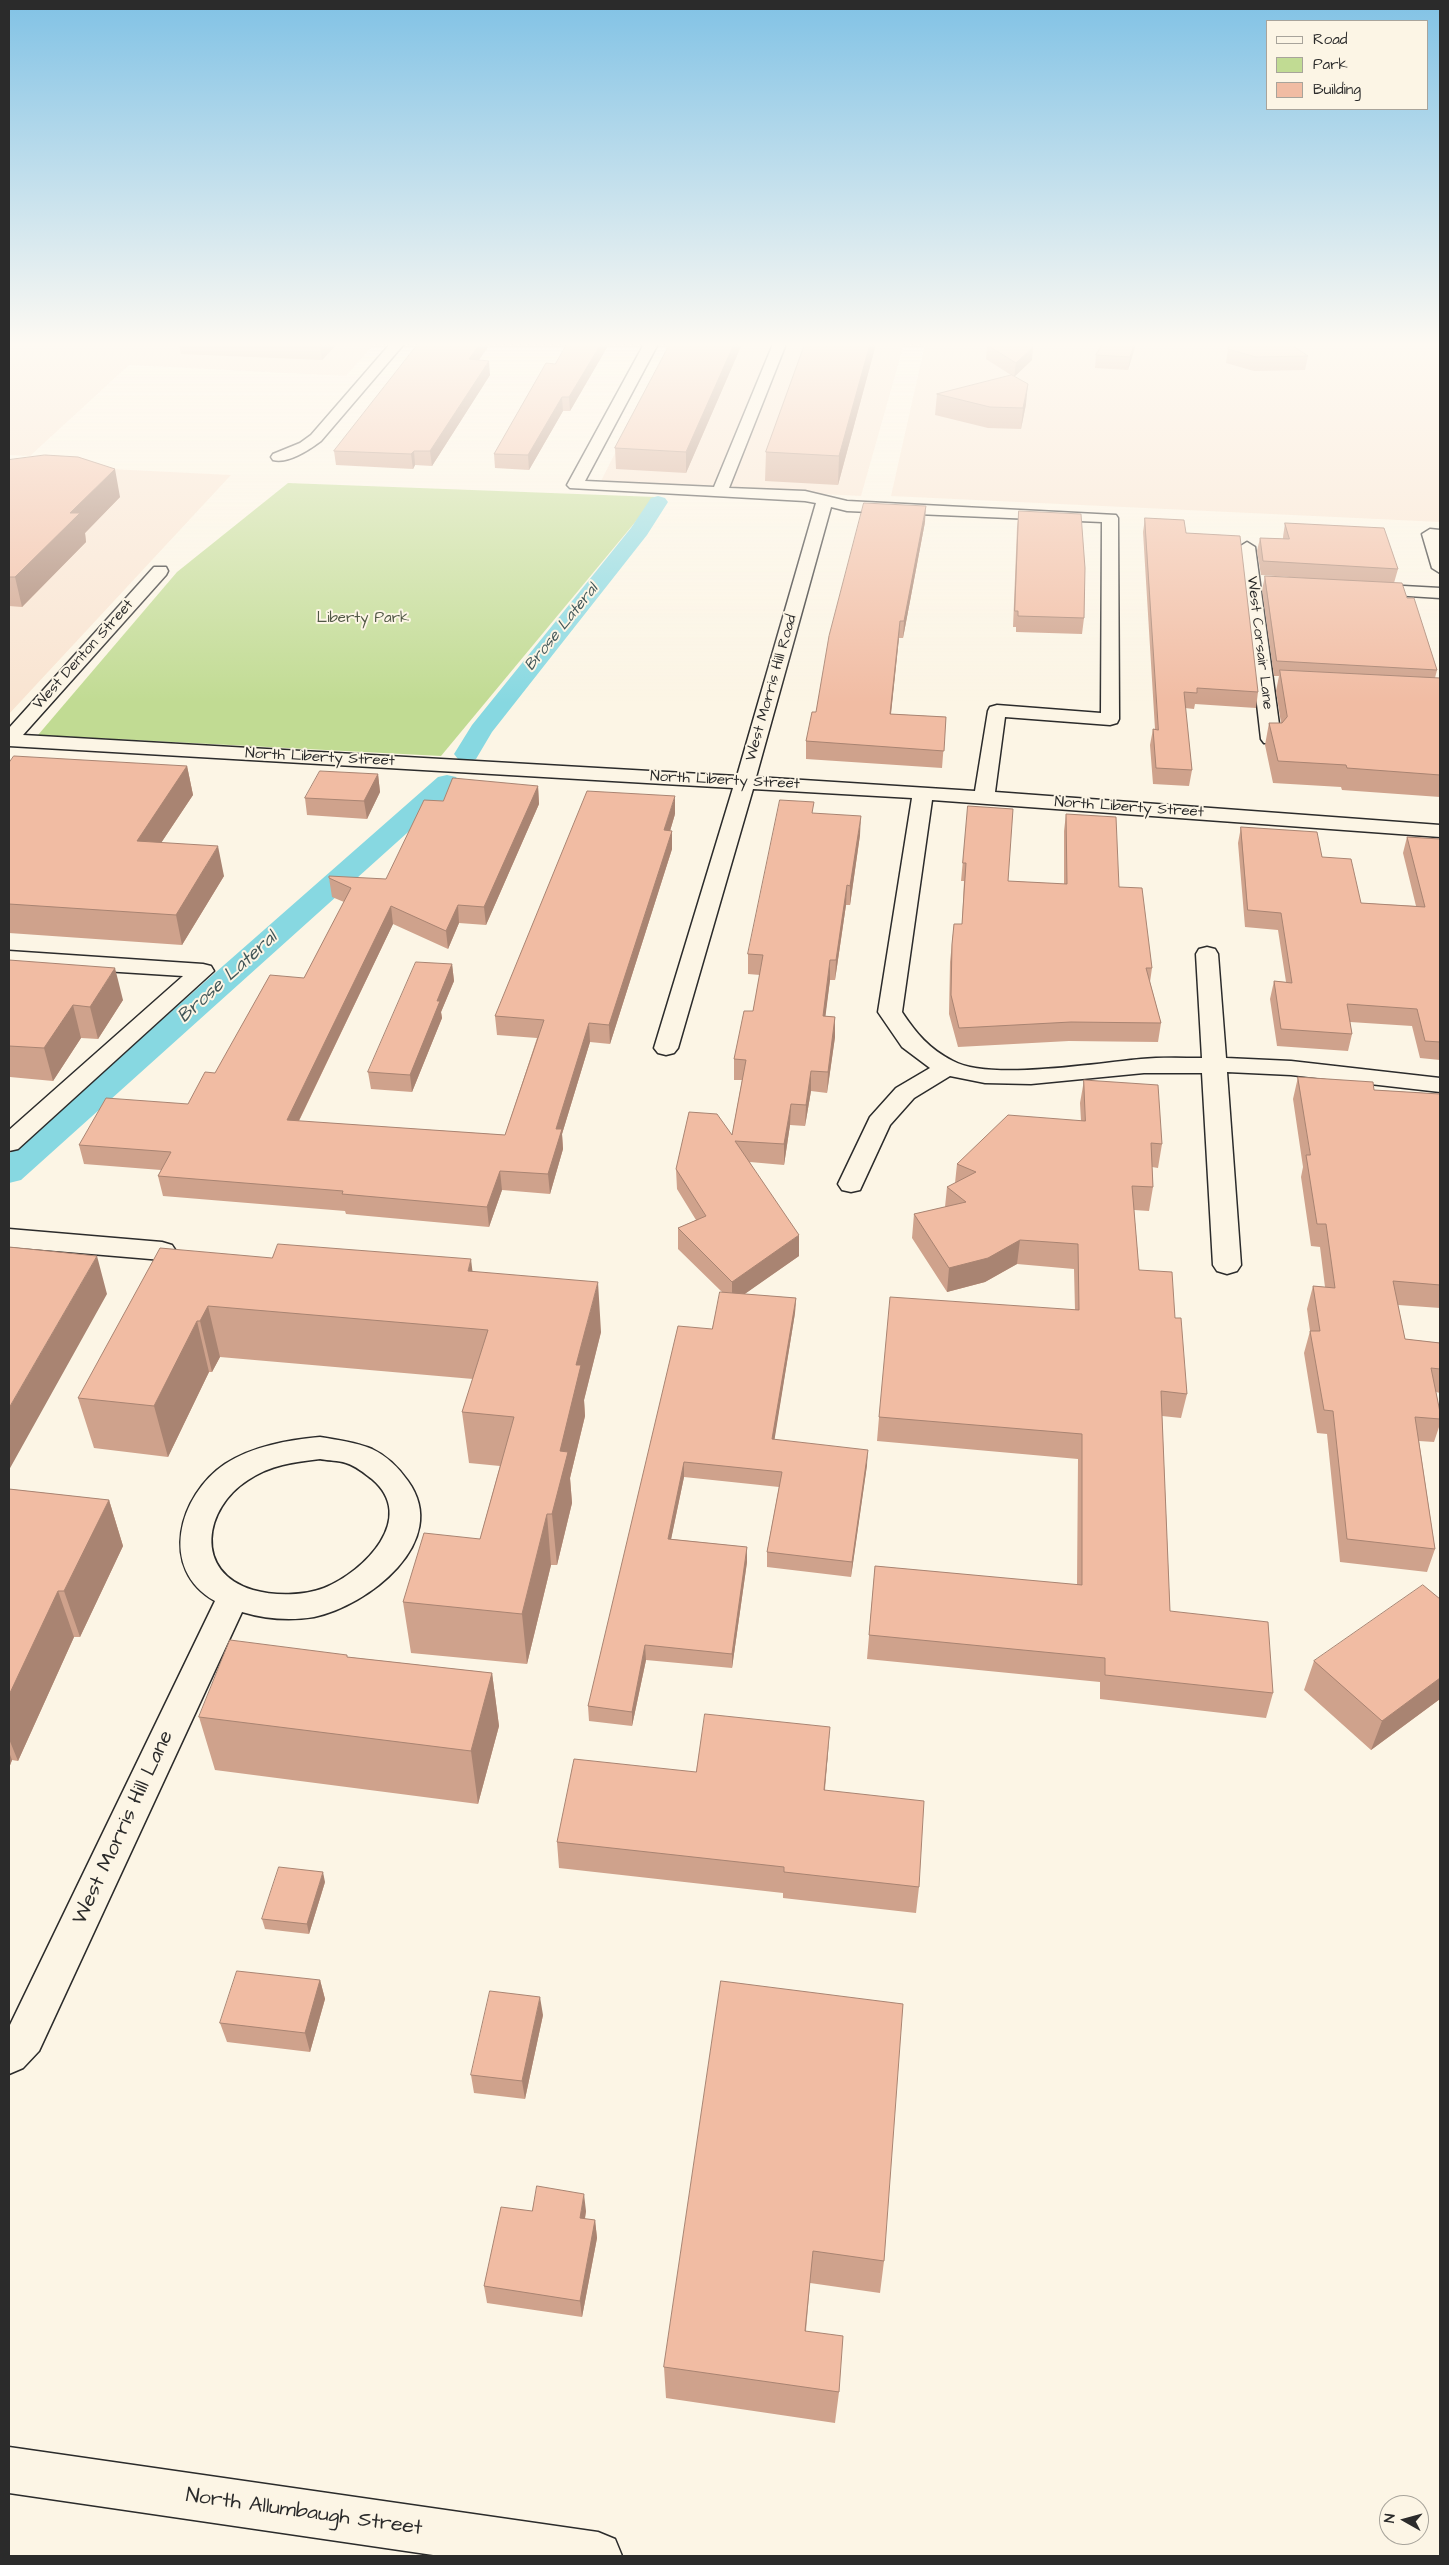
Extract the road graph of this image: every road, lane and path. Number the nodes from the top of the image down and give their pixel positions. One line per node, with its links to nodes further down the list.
1 (586, 464): 3 (street)
2 (731, 464): 3 (street)
3 (720, 492): 4 (street)
4 (825, 500): 17 (street, West Morris Hill Road); 19 (street)
5 (1435, 535): 7 (street)
6 (1247, 547): 9 (street, West Corsair Lane)
7 (1440, 568)
8 (160, 571): 16 (street, West Denton Street)
9 (1252, 582): 10 (street); 13 (street, West Corsair Lane)
10 (1271, 583)
11 (1351, 588): 12 (street)
12 (1440, 593)
13 (1264, 683): 14 (street); 15 (street, West Corsair Lane)
14 (1284, 684)
15 (1271, 739)
16 (9, 740): 17 (street, North Liberty Street)
17 (746, 782): 18 (street, North Liberty Street); 23 (street, West Morris Hill Road)
18 (923, 793): 19 (street, North Liberty Street); 25 (street)
19 (984, 797): 20 (street, North Liberty Street)
20 (1440, 831)
21 (1207, 954): 24 (street)
22 (9, 958): 27 (street)
23 (666, 1048)
24 (1214, 1065): 25 (street); 26 (street); 31 (street)
25 (946, 1068): 28 (street)
26 (1440, 1085)
27 (9, 1143)
28 (851, 1184)
29 (9, 1238): 30 (street)
30 (162, 1250)
31 (1227, 1265)
32 (233, 1597): 32 (street); 33 (street, West Morris Hill Lane)
33 (9, 2055)
34 (9, 2470): 35 (street, North Allumbaugh Street)
35 (598, 2556)

